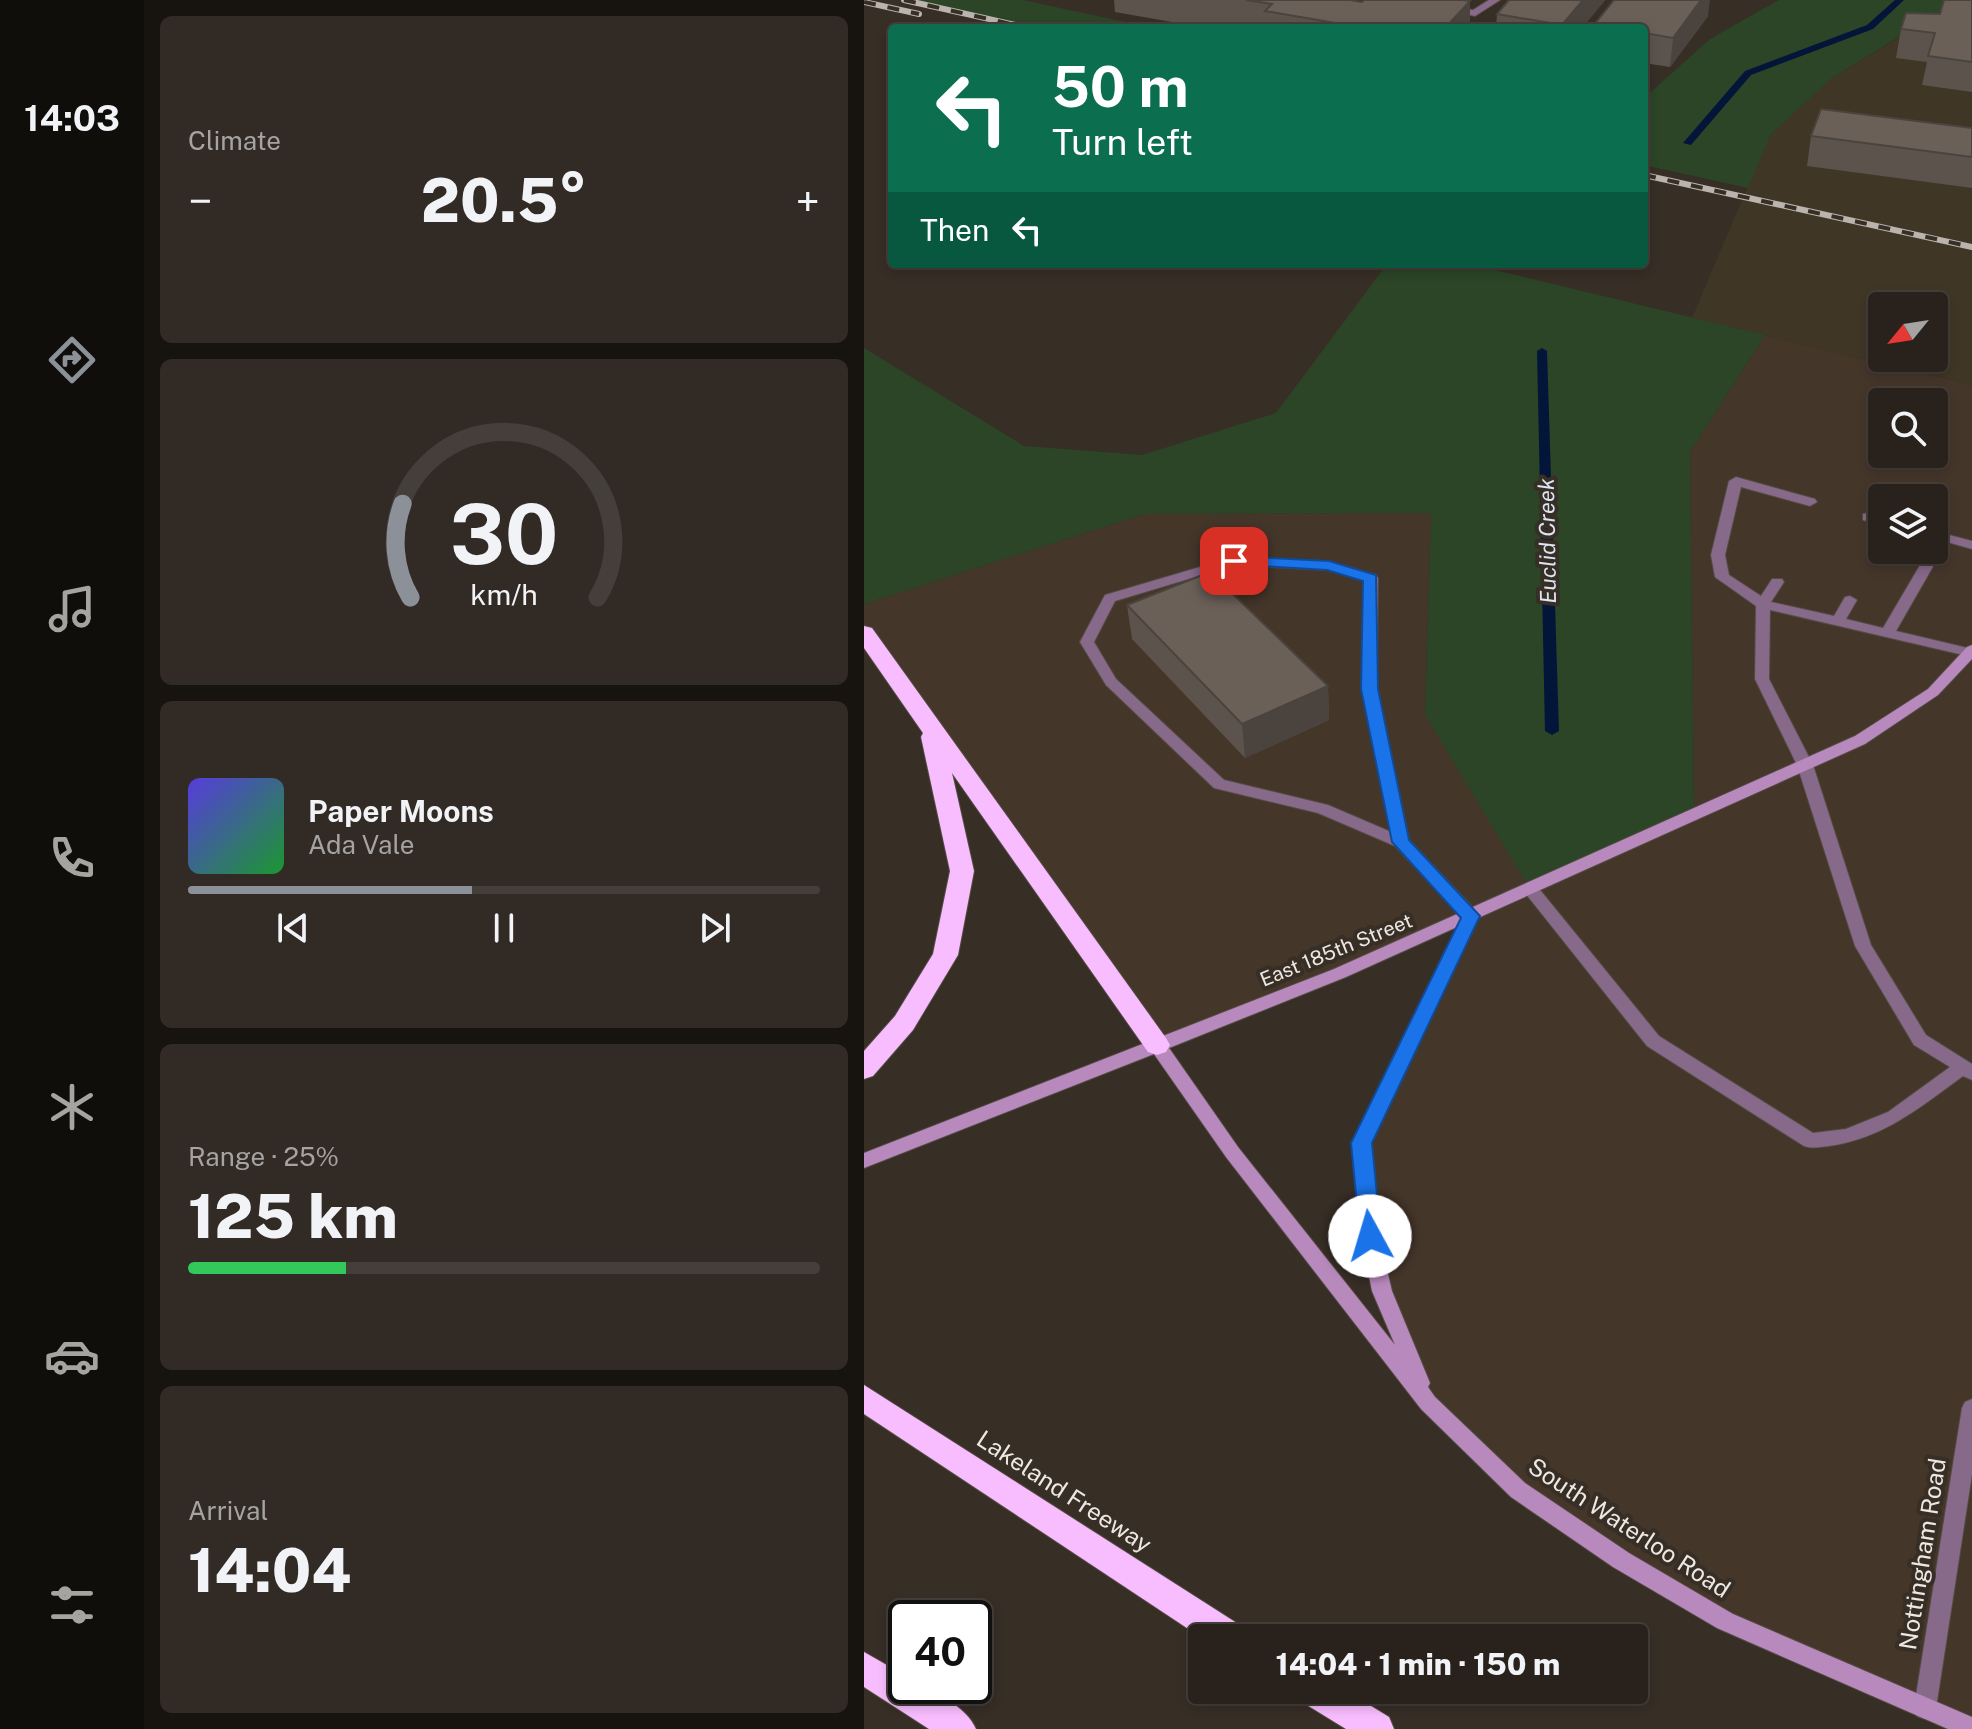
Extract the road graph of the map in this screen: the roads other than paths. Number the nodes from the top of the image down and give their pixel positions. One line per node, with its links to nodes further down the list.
1 (1495, 0): 2 (street)
2 (1437, 7)
3 (1810, 502): 9 (street)
4 (1948, 539): 5 (street)
5 (1972, 545)
6 (1923, 564): 12 (street)
7 (1777, 582): 9 (street)
8 (1850, 600): 10 (street)
9 (1763, 604): 10 (street); 15 (street)
10 (1838, 622): 12 (street)
11 (864, 633): 14 (highway)
12 (1887, 634): 13 (street)
13 (1970, 652): 15 (street, East 185th Street)
14 (929, 727): 19 (highway); 20 (highway)
15 (1805, 765): 17 (street, East 185th Street); 21 (street)
16 (1401, 842): 16 (street); 18 (street)
17 (1530, 889): 18 (street, East 185th Street); 21 (street)
18 (1471, 916): 19 (street, East 185th Street); 24 (street)
19 (1157, 1045): 22 (street, East 185th Street); 24 (street, South Waterloo Road)
20 (864, 1069)
21 (1968, 1070)
22 (864, 1161)
23 (864, 1398): 26 (highway, Lakeland Freeway)
24 (1428, 1403): 29 (street, South Waterloo Road)
25 (1972, 1408): 29 (street, Nottingham Road)
26 (1210, 1624)
27 (864, 1668): 31 (highway)
28 (1337, 1704): 32 (highway)
29 (1925, 1708): 30 (street, South Waterloo Road)
30 (1972, 1728)
31 (959, 1729)
32 (1377, 1729)

